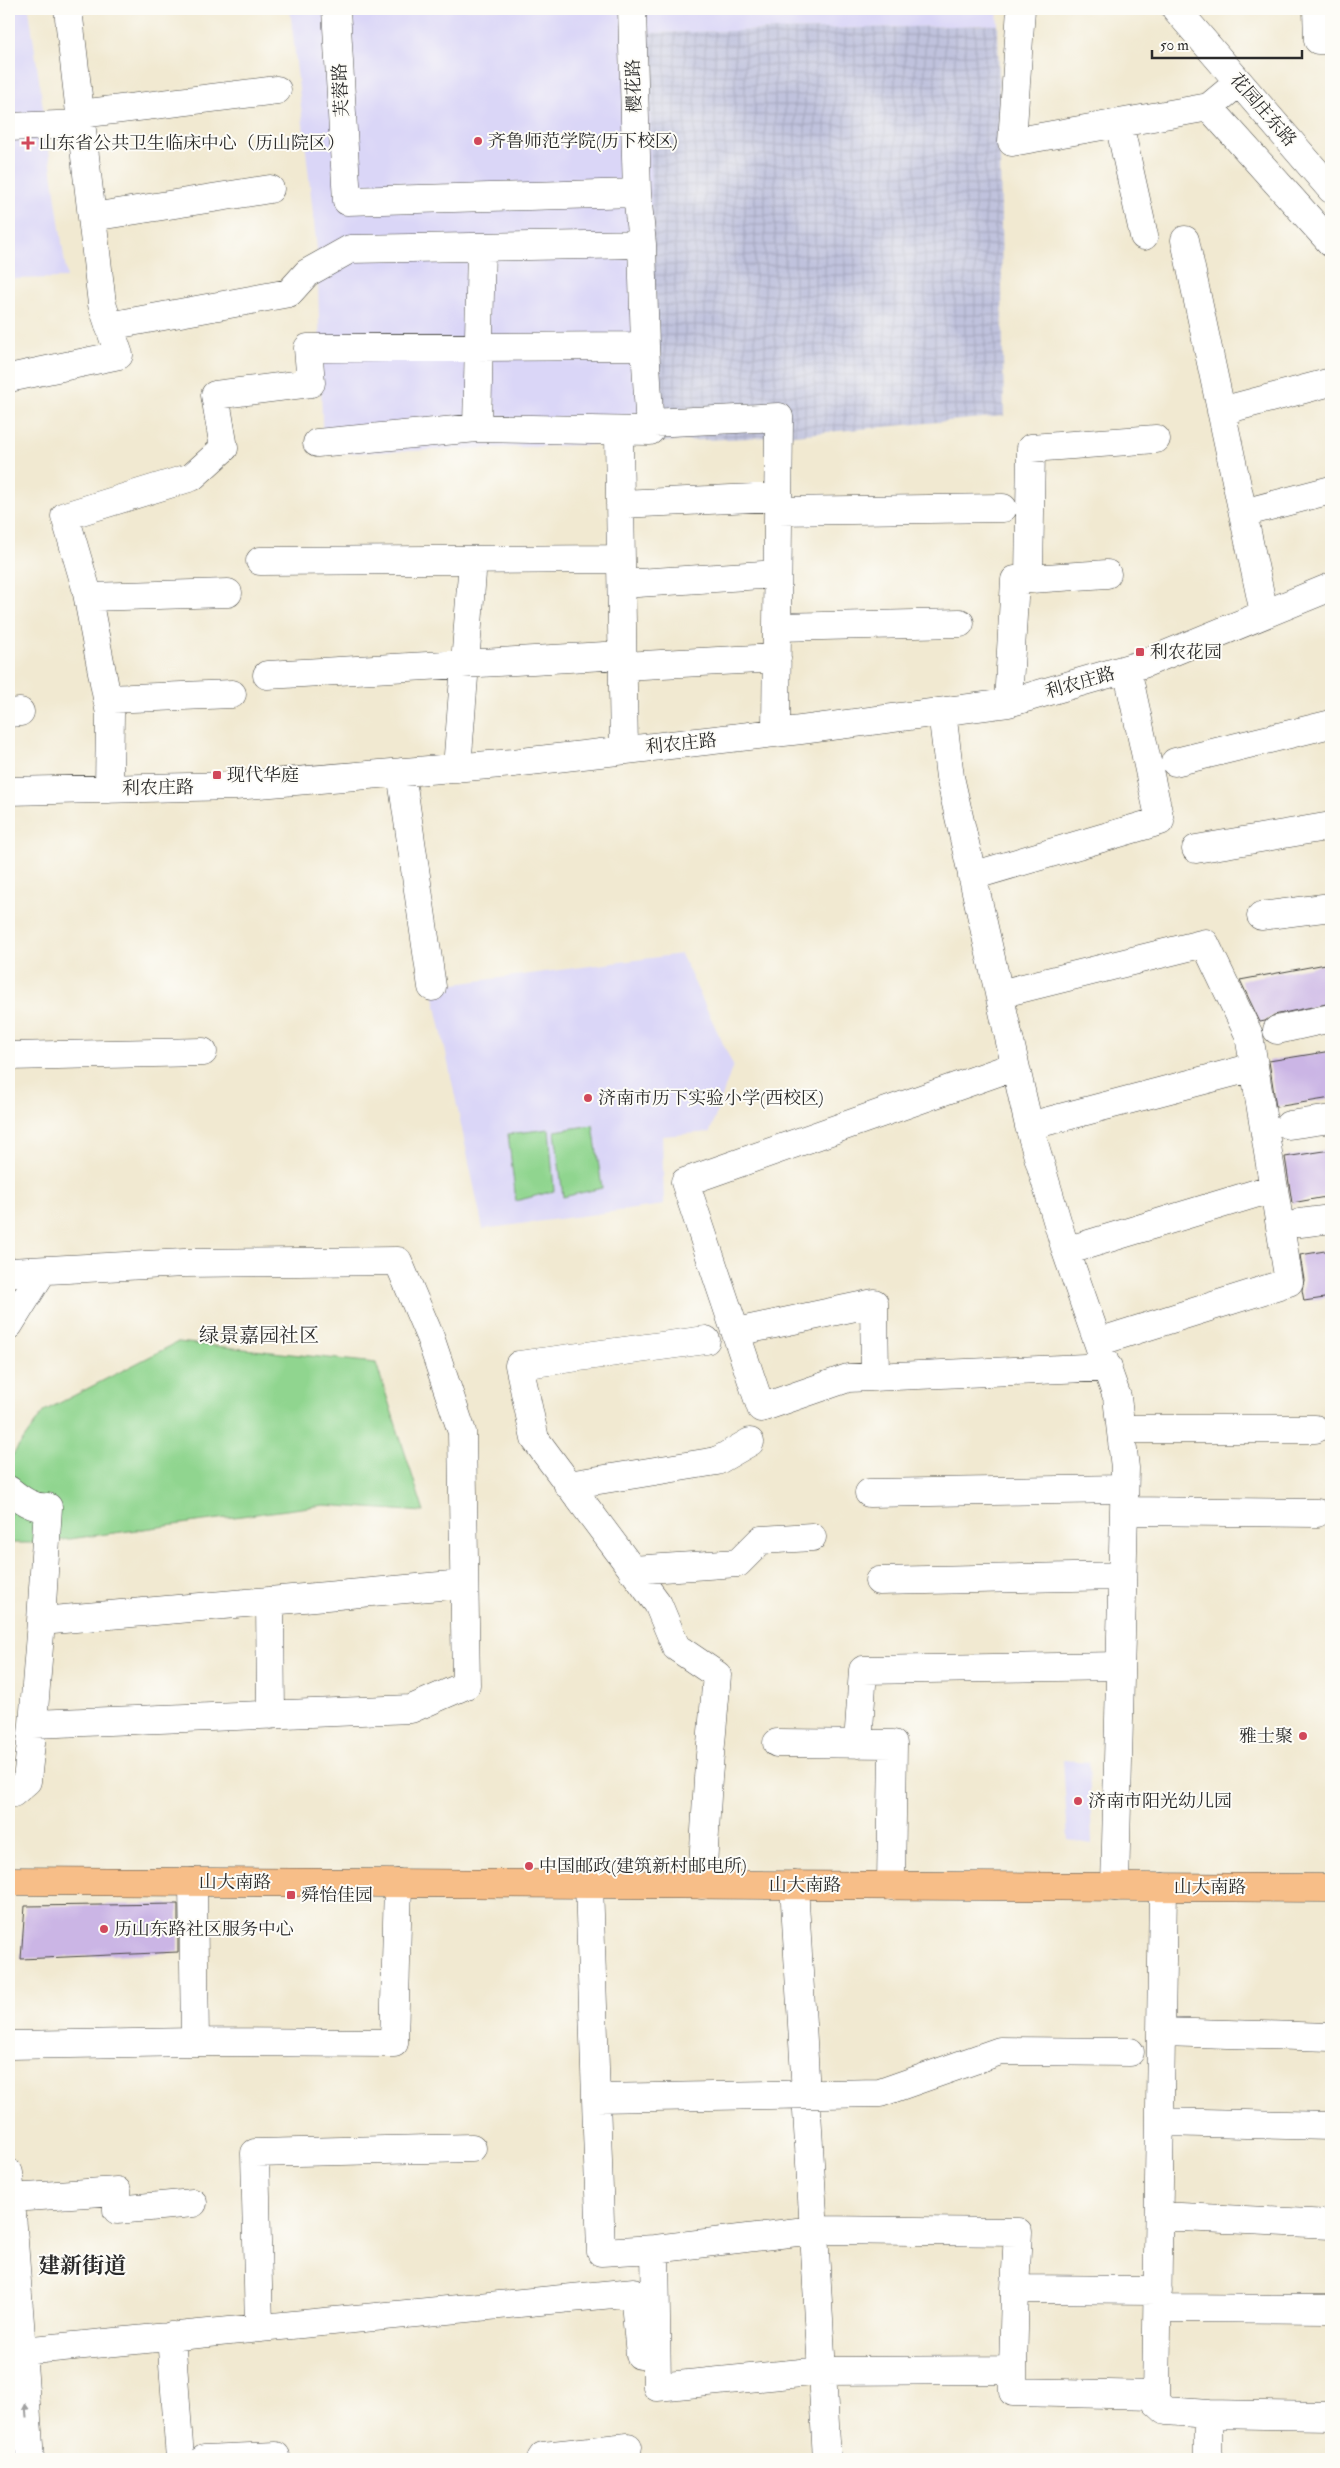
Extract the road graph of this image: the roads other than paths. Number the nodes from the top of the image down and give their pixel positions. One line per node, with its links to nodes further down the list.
1 (68, 9): 11 (street)
2 (336, 9): 16 (street, 芙蓉路)
3 (632, 9): 16 (street, 樱花路)
4 (1021, 9): 12 (street)
5 (1176, 9): 8 (street, 花园庄东路)
6 (1317, 9): 7 (street)
7 (1331, 40)
8 (1239, 82): 10 (street); 15 (street, 花园庄东路)
9 (277, 90): 11 (street)
10 (1209, 107): 12 (street); 20 (street)
11 (80, 119): 13 (street); 17 (street)
12 (1119, 123): 18 (street)
13 (9, 127)
14 (270, 189): 17 (street)
15 (1331, 189)
16 (637, 193): 21 (street, 樱花路)
17 (92, 217): 23 (street)
18 (1144, 236)
19 (1185, 240): 28 (street)
20 (1331, 243)
21 (642, 244): 22 (street); 24 (street, 樱花路)
22 (482, 247): 23 (street); 25 (street)
23 (109, 326): 26 (street)
24 (645, 346): 25 (street); 29 (street, 樱花路)
25 (480, 347): 30 (street); 47 (street)
26 (9, 378)
27 (1331, 382): 28 (street)
28 (1221, 411): 38 (street)
29 (649, 423): 30 (street); 36 (street)
30 (477, 428): 33 (street)
31 (619, 436): 35 (street)
32 (1156, 439): 44 (street)
33 (317, 443)
34 (1331, 490): 38 (street)
35 (620, 504): 36 (street); 41 (street)
36 (778, 504): 37 (street); 42 (street)
37 (1003, 508)
38 (1243, 513): 48 (street)
39 (473, 560): 40 (street); 41 (street); 53 (street)
40 (260, 561)
41 (622, 572): 42 (street); 52 (street)
42 (778, 574): 50 (street)
43 (1107, 574): 44 (street)
44 (1029, 579): 58 (street)
45 (1331, 587): 54 (street, 利农庄路)
46 (228, 593): 47 (street)
47 (88, 597): 57 (street)
48 (1263, 608)
49 (960, 623): 50 (street)
50 (777, 627): 51 (street)
51 (777, 658): 52 (street); 61 (street)
52 (623, 661): 53 (street); 62 (street)
53 (465, 664): 55 (street); 64 (street)
54 (1127, 668): 58 (street, 利农庄路); 70 (street)
55 (267, 675)
56 (232, 694): 57 (street)
57 (107, 699): 66 (street)
58 (1008, 703): 59 (street, 利农庄路)
59 (942, 712): 61 (street, 利农庄路); 70 (street)
60 (1331, 724): 63 (street)
61 (776, 733): 62 (street, 利农庄路)
62 (624, 750): 64 (street, 利农庄路)
63 (1175, 762)
64 (457, 768): 65 (street, 利农庄路)
65 (401, 772): 66 (street, 利农庄路); 73 (street)
66 (109, 789): 67 (street, 利农庄路)
67 (9, 791)
68 (1331, 826): 69 (street)
69 (1196, 849)
70 (972, 876): 74 (street)
71 (1331, 907): 72 (street)
72 (1261, 916)
73 (432, 987)
74 (999, 994): 79 (street); 80 (street)
75 (1331, 1018): 76 (street)
76 (1277, 1030)
77 (204, 1052): 78 (street)
78 (9, 1056)
79 (1015, 1066): 82 (street); 95 (street)
80 (1254, 1067): 82 (street); 84 (street)
81 (1331, 1119): 83 (street)
82 (1029, 1126): 87 (street)
83 (1290, 1126)
84 (1274, 1188): 87 (street); 93 (street)
85 (1331, 1219): 86 (street)
86 (1300, 1223)
87 (1066, 1251): 93 (street)
88 (9, 1272): 89 (street)
89 (42, 1272): 90 (street); 108 (street)
90 (9, 1325)
91 (741, 1331): 95 (street)
92 (706, 1340): 99 (street)
93 (1098, 1342): 94 (street)
94 (1108, 1367): 95 (street); 96 (street)
95 (875, 1378)
96 (1121, 1429): 97 (street); 102 (street)
97 (1315, 1429)
98 (750, 1442): 99 (street)
99 (568, 1484): 105 (street)
100 (9, 1490): 110 (street)
101 (869, 1493): 102 (street)
102 (1124, 1500): 103 (street); 106 (street)
103 (1317, 1513)
104 (812, 1537): 105 (street)
105 (632, 1570): 121 (street)
106 (1122, 1576): 107 (street); 111 (street)
107 (879, 1581)
108 (463, 1584): 109 (street); 112 (street)
109 (270, 1601): 110 (street); 112 (street)
110 (41, 1621): 113 (street)
111 (1120, 1666): 115 (street); 124 (street)
112 (271, 1715): 113 (street)
113 (33, 1724): 116 (street)
114 (777, 1743): 115 (street)
115 (858, 1744): 123 (street)
116 (9, 1793)
117 (9, 1881): 118 (main road, 山大南路)
118 (193, 1882): 119 (main road, 山大南路); 129 (street)
119 (398, 1883): 120 (main road, 山大南路); 129 (street)
120 (589, 1884): 121 (main road, 山大南路); 133 (street)
121 (702, 1885): 122 (main road, 山大南路)
122 (794, 1885): 123 (main road, 山大南路); 132 (street)
123 (891, 1886): 124 (main road, 山大南路)
124 (1115, 1887): 125 (main road, 山大南路)
125 (1163, 1887): 126 (main road, 山大南路); 127 (street)
126 (1331, 1888)
127 (1161, 2032): 128 (street); 134 (street)
128 (1331, 2038)
129 (195, 2042): 130 (street)
130 (9, 2045)
131 (1130, 2052): 132 (street)
132 (806, 2094): 133 (street); 141 (street)
133 (596, 2098): 142 (street)
134 (1160, 2122): 135 (street); 139 (street)
135 (1331, 2126)
136 (472, 2148): 146 (street)
137 (10, 2186): 138 (street); 148 (street)
138 (193, 2203)
139 (1159, 2216): 140 (street); 144 (street)
140 (1331, 2224)
141 (814, 2230): 142 (street); 143 (street); 151 (street)
142 (655, 2249): 151 (street)
143 (1015, 2289): 144 (street); 150 (street)
144 (1158, 2299): 145 (street); 152 (street)
145 (1331, 2309)
146 (259, 2328): 147 (street); 149 (street)
147 (171, 2336): 148 (street); 160 (street)
148 (22, 2351): 159 (street, one-way to 148)
149 (640, 2355)
150 (1013, 2370): 151 (street); 152 (street)
151 (822, 2371): 163 (street)
152 (1156, 2395): 153 (street)
153 (1208, 2414): 154 (street); 164 (street)
154 (1331, 2416)
155 (9, 2431): 158 (street)
156 (628, 2448): 162 (street)
157 (276, 2456): 161 (street)
158 (11, 2459)
159 (30, 2459)
160 (180, 2459)
161 (204, 2459)
162 (541, 2459)
163 (827, 2459)
164 (1208, 2459)

